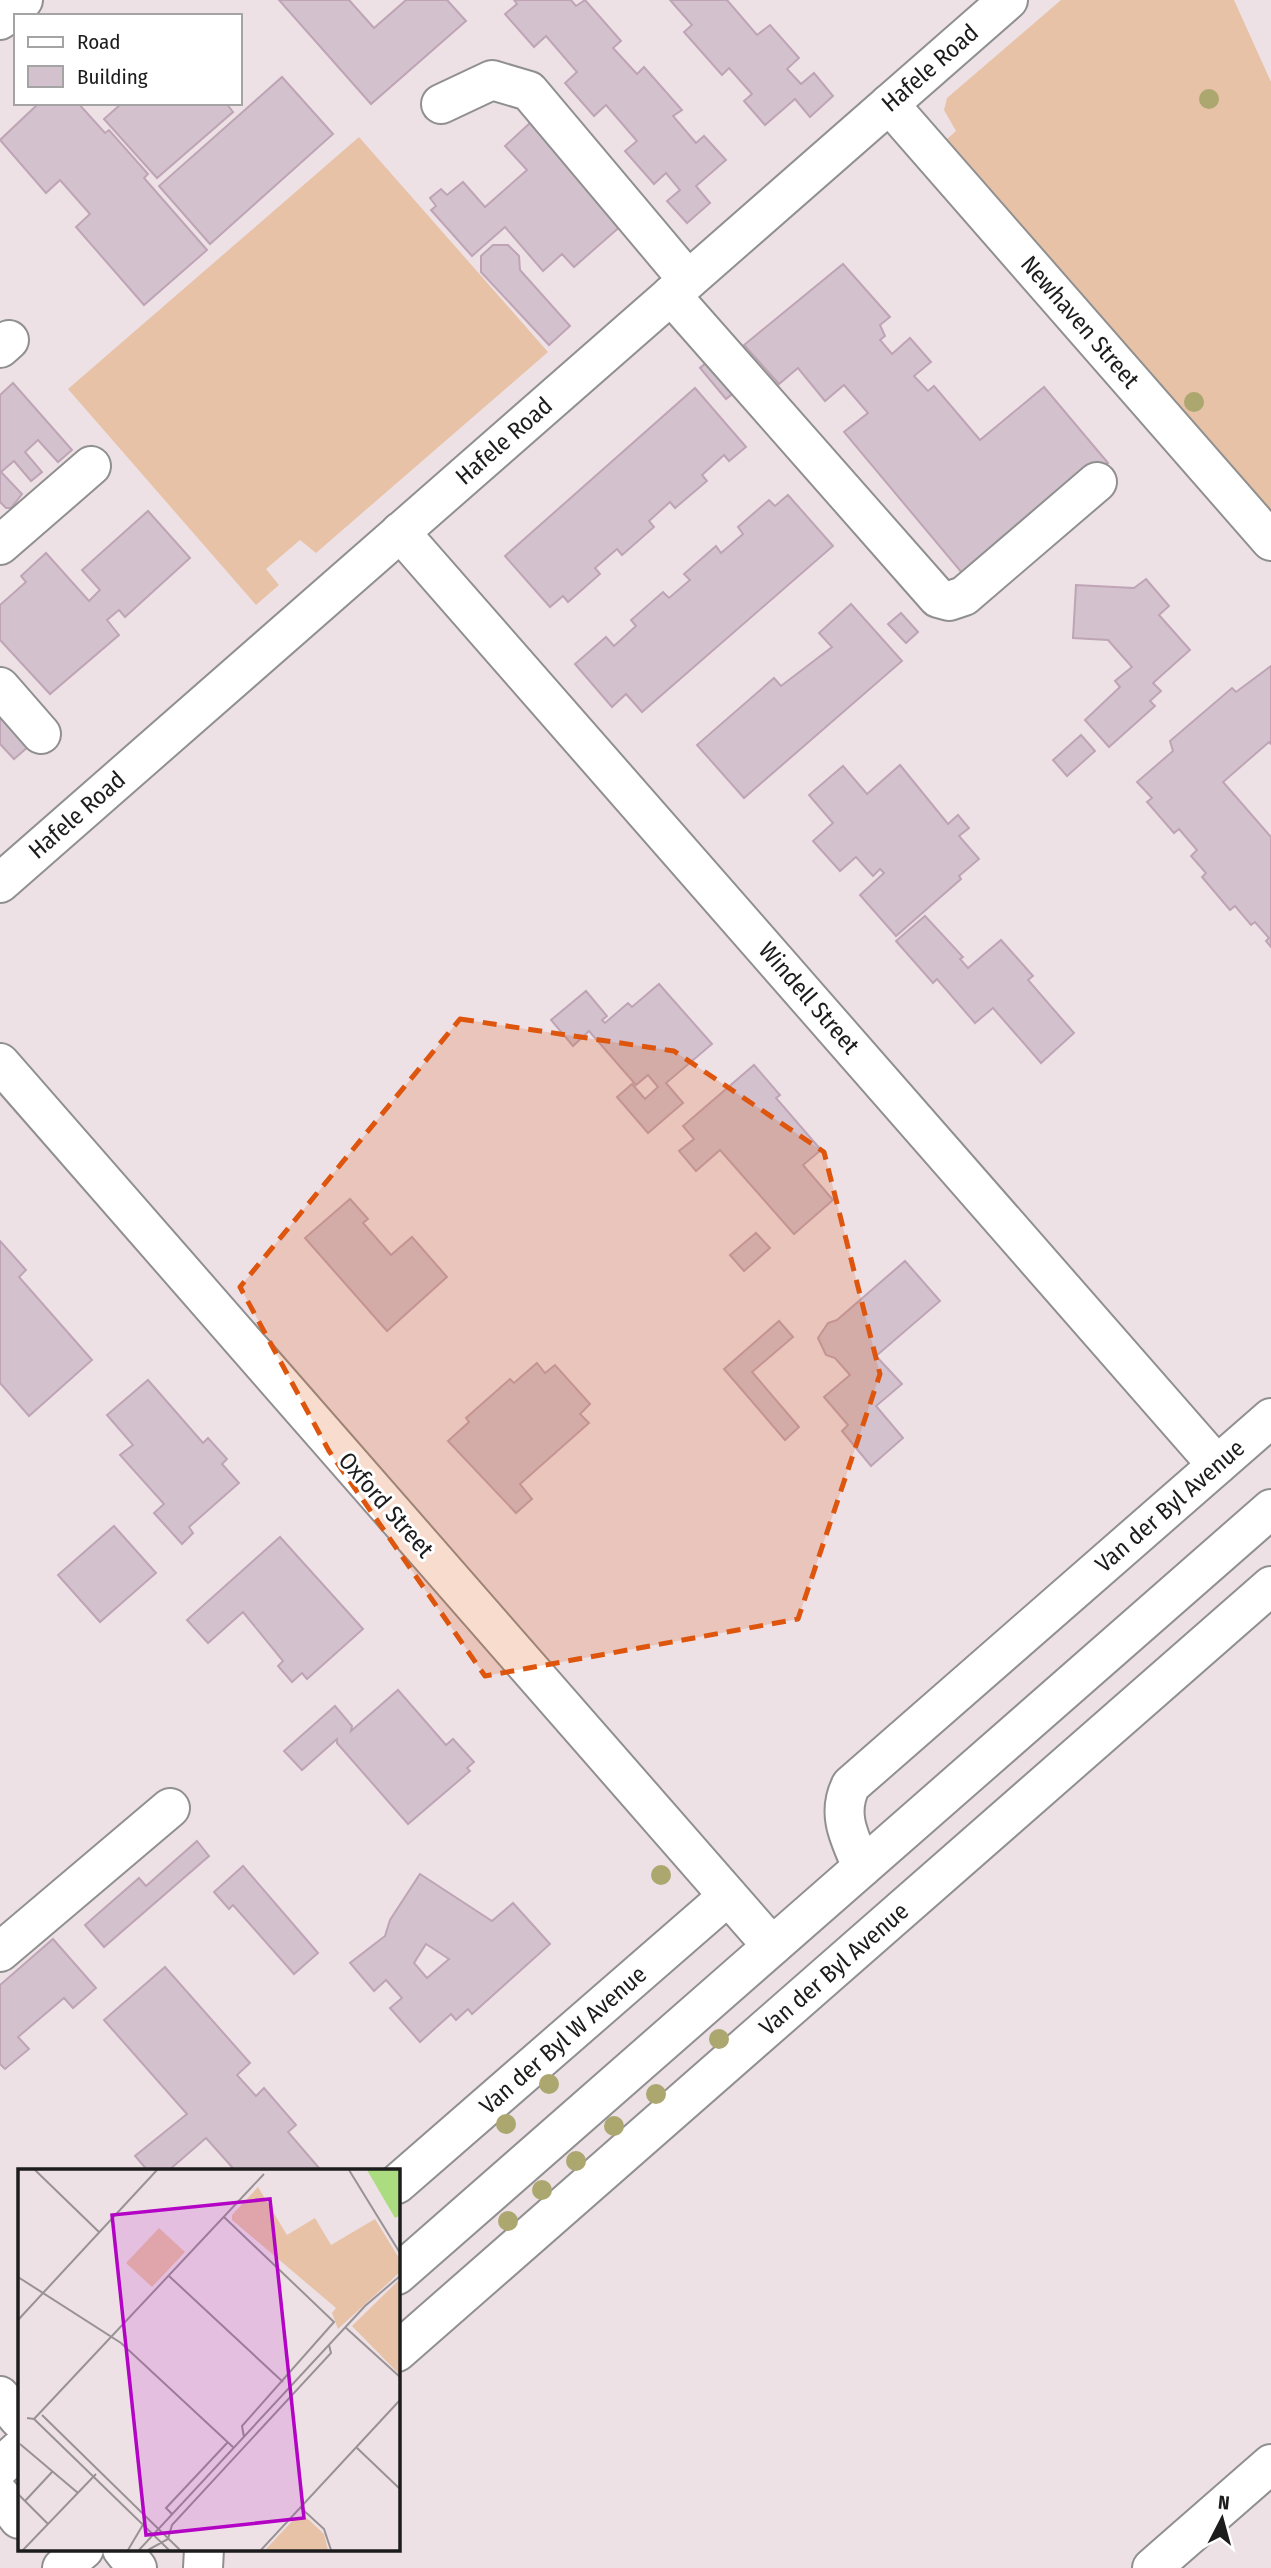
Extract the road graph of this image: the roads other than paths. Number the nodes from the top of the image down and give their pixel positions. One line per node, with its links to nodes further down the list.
1 (23, 0): 3 (street)
2 (1008, 0): 5 (street, Hafele Road)
3 (0, 20)
4 (441, 104): 6 (street)
5 (888, 104): 6 (street, Hafele Road); 10 (street, Newhaven Street)
6 (680, 288): 8 (street); 9 (street, Hafele Road)
7 (90, 466): 11 (street)
8 (1097, 482)
9 (400, 532): 14 (street, Hafele Road); 17 (street, Windell Street)
10 (1271, 541)
11 (0, 545)
12 (0, 687): 13 (street)
13 (41, 734)
14 (0, 883)
15 (0, 1063): 22 (street, Oxford Street)
16 (1271, 1418): 17 (street, Van der Byl Avenue)
17 (1217, 1465): 21 (street, Van der Byl Avenue)
18 (1271, 1509): 21 (street)
19 (1271, 1586): 27 (street, Van der Byl Avenue)
20 (170, 1808): 24 (street)
21 (862, 1867): 23 (street)
22 (728, 1896): 23 (street, Oxford Street); 25 (street, Van der Byl W Avenue)
23 (772, 1946): 26 (street)
24 (0, 1952)
25 (399, 2182)
26 (399, 2273)
27 (399, 2350)
28 (0, 2396): 29 (street)
29 (18, 2418)
30 (18, 2451): 31 (street)
31 (0, 2467)
32 (1265, 2483): 42 (street)
33 (0, 2495): 34 (street)
34 (18, 2518)
35 (45, 2550): 39 (street)
36 (83, 2550): 39 (street)
37 (123, 2550): 40 (street)
38 (204, 2550): 41 (street)
39 (61, 2568)
40 (137, 2568)
41 (203, 2568)
42 (1152, 2568)

